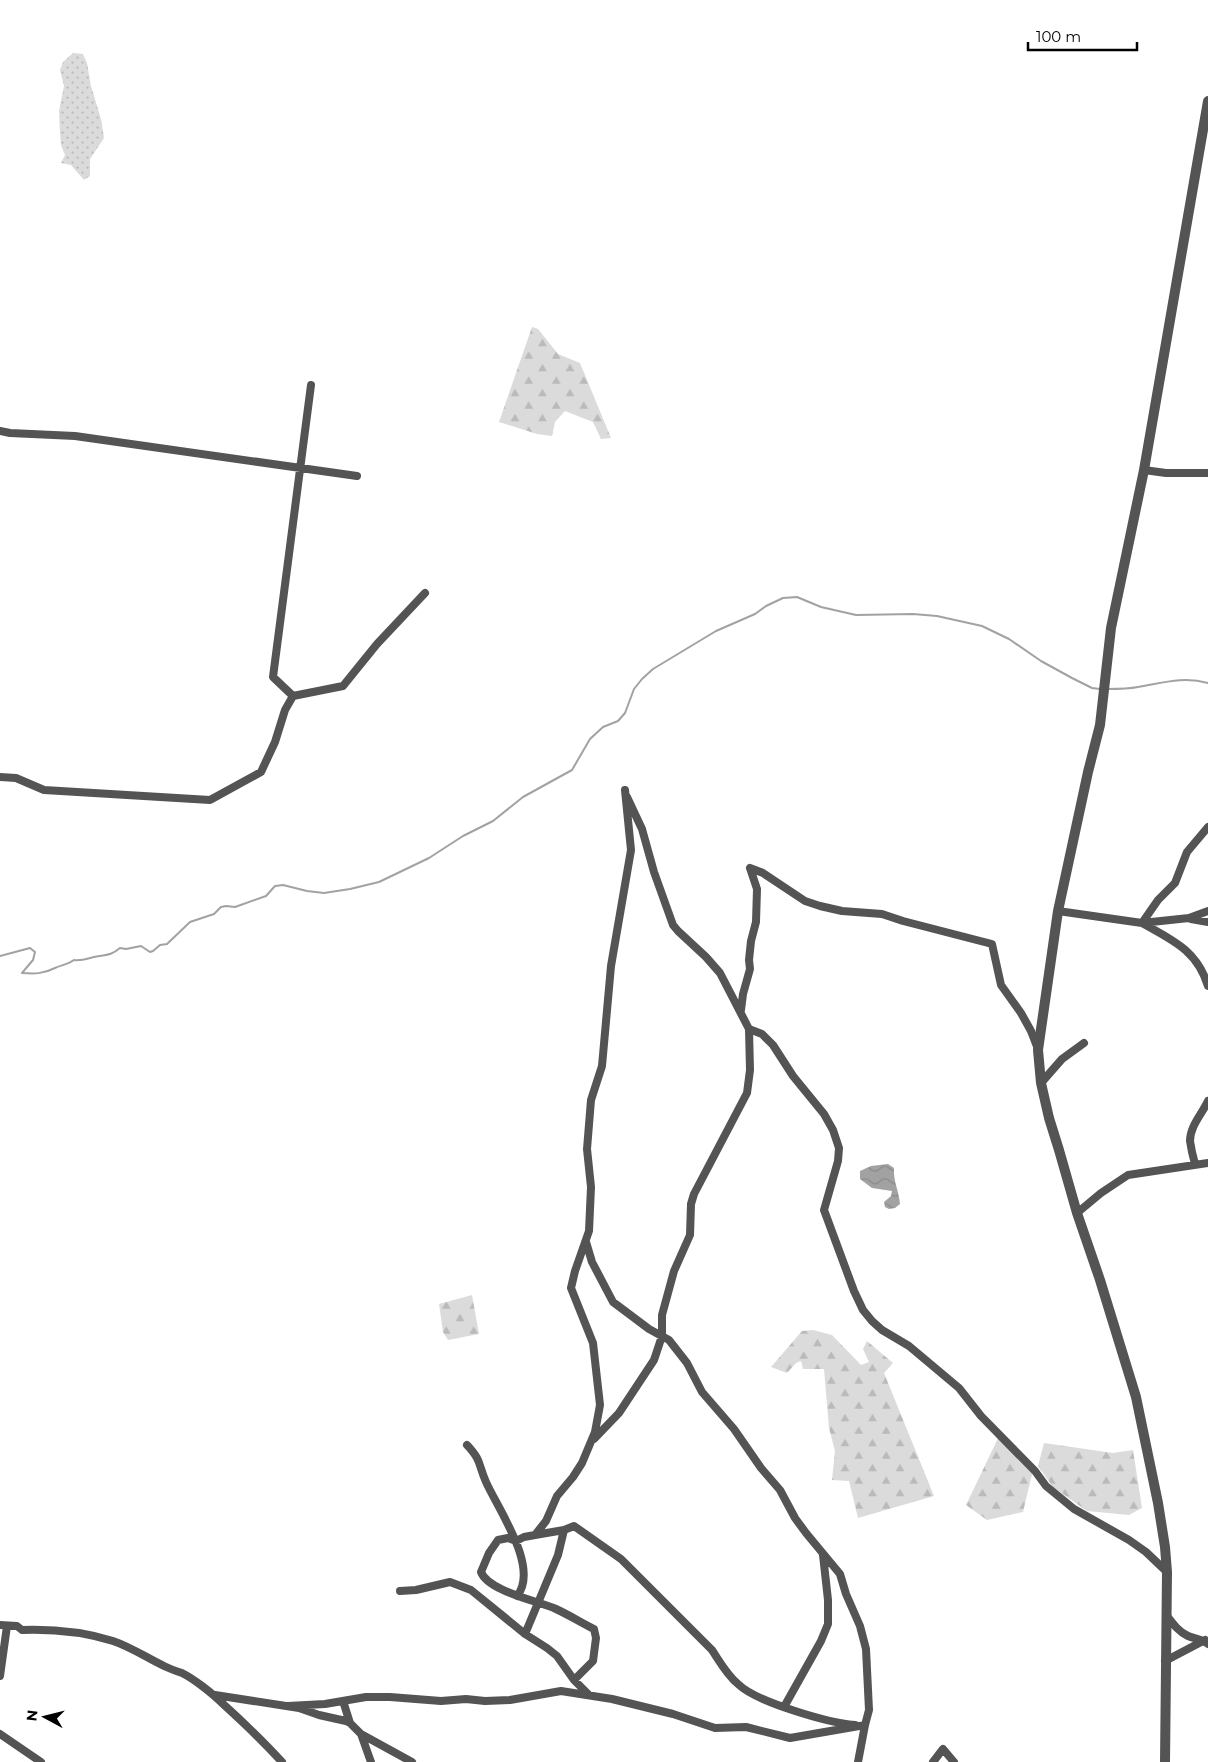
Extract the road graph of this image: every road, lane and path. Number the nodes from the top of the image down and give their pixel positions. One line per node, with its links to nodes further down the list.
1 (1208, 102): 5 (street)
2 (311, 384): 4 (street)
3 (0, 431): 4 (street)
4 (300, 467): 7 (street); 9 (street)
5 (1144, 470): 6 (street); 13 (street)
6 (1208, 473)
7 (357, 476)
8 (425, 593): 9 (street)
9 (293, 696): 10 (street)
10 (0, 776)
11 (1208, 828): 16 (street)
12 (1208, 911): 14 (street)
13 (1058, 912): 16 (street); 21 (street)
14 (1189, 918): 15 (street); 16 (street)
15 (1208, 922)
16 (1142, 923): 17 (street)
17 (1208, 986)
18 (741, 1011): 19 (street); 21 (street); 27 (street)
19 (749, 1029): 28 (street); 35 (street)
20 (1084, 1043): 22 (street)
21 (1038, 1050): 22 (street)
22 (1041, 1083): 26 (street)
23 (1208, 1101): 25 (street)
24 (1208, 1163): 25 (street)
25 (1195, 1164): 26 (street)
26 (1077, 1213): 35 (street)
27 (586, 1242): 28 (street); 29 (street)
28 (662, 1336): 29 (street); 34 (street)
29 (590, 1443): 32 (street)
30 (467, 1445): 33 (street)
31 (564, 1530): 32 (street); 38 (street); 50 (street)
32 (534, 1535): 33 (street)
33 (516, 1541): 37 (street); 37 (street)
34 (822, 1551): 50 (street); 52 (street)
35 (1167, 1572): 39 (street)
36 (400, 1591): 41 (street)
37 (517, 1596): 38 (street)
38 (538, 1602): 41 (street); 45 (street)
39 (1166, 1616): 42 (street); 43 (street)
40 (3, 1625): 44 (street); 47 (street)
41 (525, 1634): 45 (street)
42 (1207, 1641): 43 (street)
43 (1165, 1661): 55 (street)
44 (0, 1676)
45 (574, 1680): 46 (street)
46 (588, 1694): 48 (street); 52 (street)
47 (212, 1695): 49 (street); 57 (street)
48 (343, 1701): 49 (street); 51 (street)
49 (288, 1706): 51 (street)
50 (784, 1707): 52 (street)
51 (350, 1723): 54 (street)
52 (865, 1725): 60 (street)
53 (0, 1734): 56 (street)
54 (360, 1734): 58 (street); 59 (street)
55 (1168, 1760)
56 (41, 1762)
57 (282, 1762)
58 (372, 1762)
59 (412, 1762)
60 (858, 1762)
61 (933, 1762): 62 (street)
62 (954, 1762)

